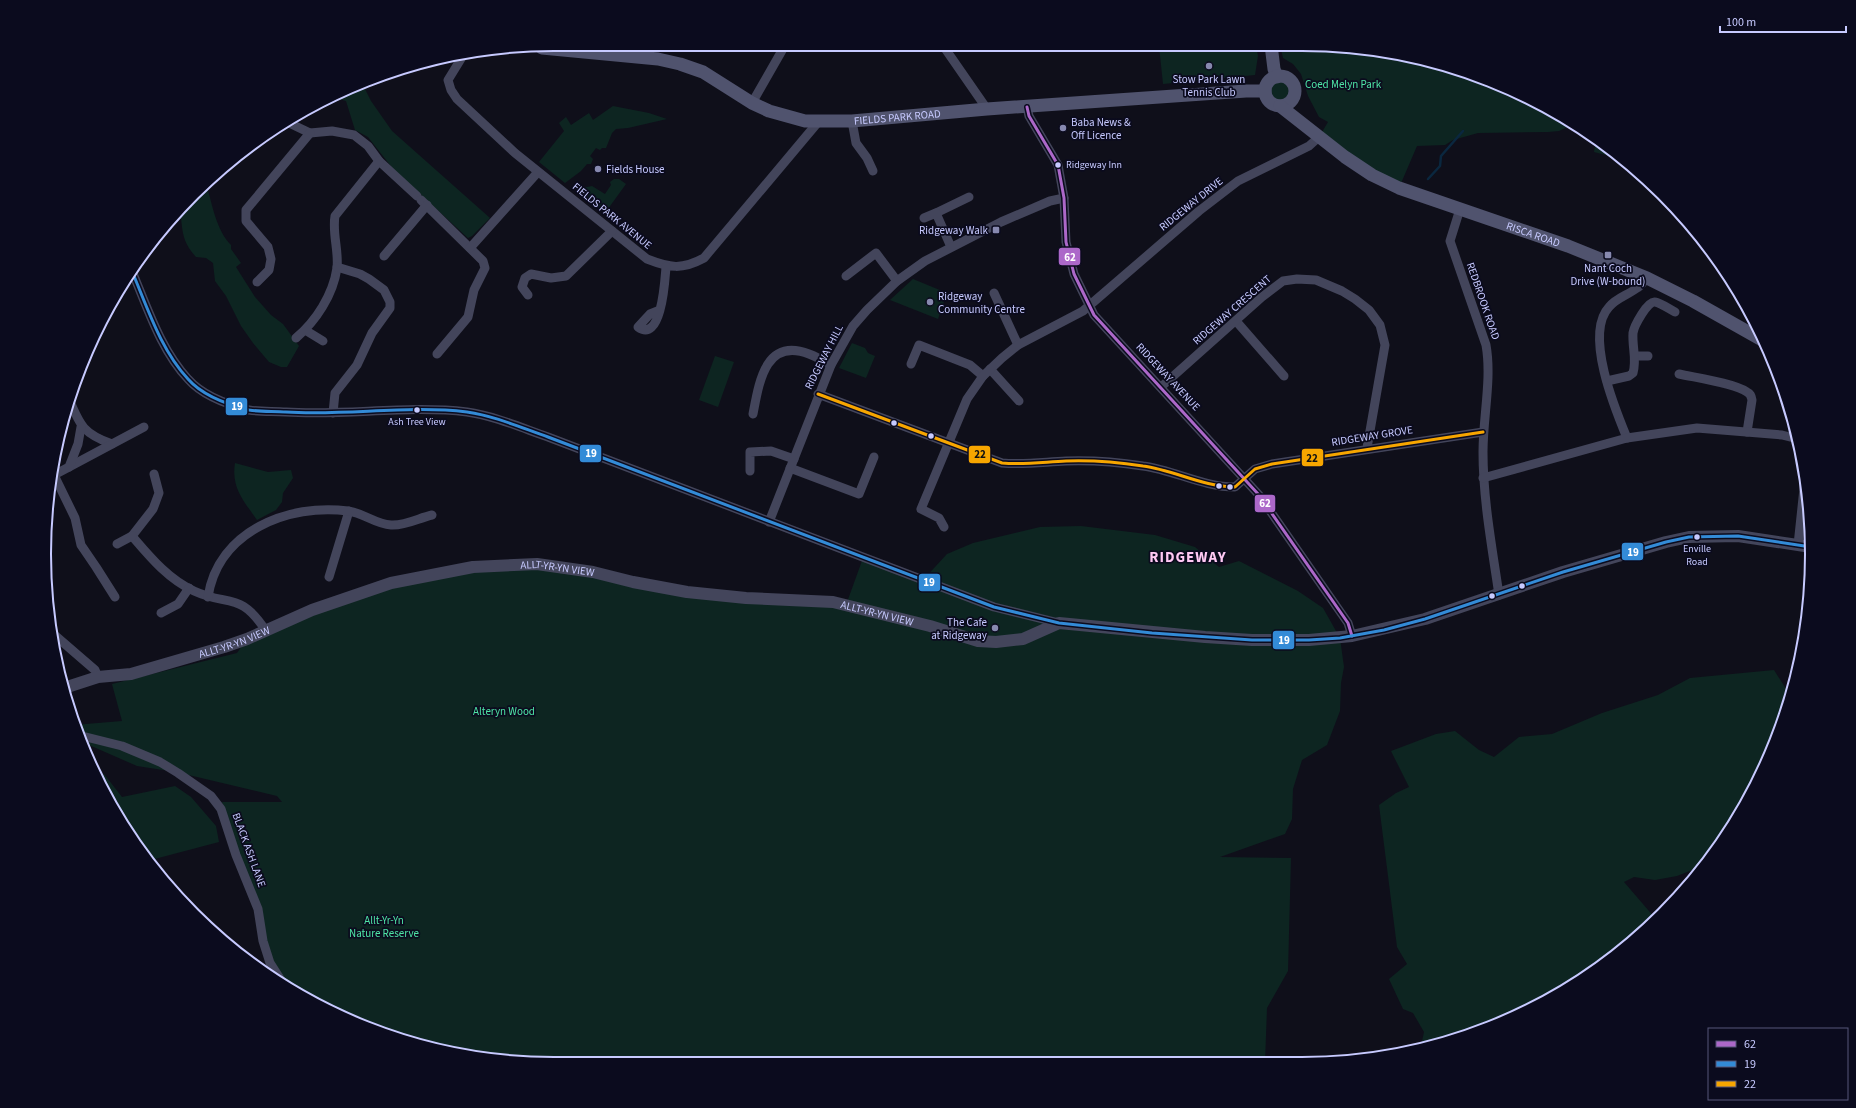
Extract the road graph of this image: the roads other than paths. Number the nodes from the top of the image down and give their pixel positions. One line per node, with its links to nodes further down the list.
1 (574, 51): 9 (main road, FIELDS PARK ROAD)
2 (782, 51): 9 (street)
3 (947, 51): 12 (street)
4 (1272, 51): 6 (main road)
5 (460, 60): 21 (street, FIELDS PARK AVENUE)
6 (1277, 77): 7 (main road); 8 (main road)
7 (1265, 91): 10 (main road); 11 (main road, FIELDS PARK ROAD)
8 (1295, 95): 10 (main road); 16 (main road)
9 (752, 103): 13 (main road, FIELDS PARK ROAD)
10 (1280, 106): 16 (main road, RISCA ROAD)
11 (1027, 107): 12 (main road, FIELDS PARK ROAD); 23 (street, RIDGEWAY AVENUE)
12 (987, 109): 14 (main road, FIELDS PARK ROAD)
13 (819, 121): 14 (main road, FIELDS PARK ROAD); 33 (street, FIELDS PARK AVENUE)
14 (852, 121): 20 (street)
15 (292, 125): 17 (street)
16 (1306, 126): 18 (main road, RISCA ROAD)
17 (310, 133): 19 (street); 38 (street)
18 (1319, 137): 25 (main road, RISCA ROAD); 41 (street, RIDGEWAY DRIVE)
19 (379, 161): 24 (street); 32 (street)
20 (873, 171)
21 (538, 172): 28 (street, FIELDS PARK AVENUE); 30 (street)
22 (969, 196): 26 (street)
23 (1064, 198): 29 (street, RIDGEWAY HILL); 41 (street, RIDGEWAY AVENUE)
24 (421, 200): 30 (street); 31 (street)
25 (1460, 209): 36 (main road, RISCA ROAD); 68 (street, REDBROOK ROAD)
26 (936, 213): 27 (street); 29 (street)
27 (924, 218)
28 (612, 231): 33 (street, FIELDS PARK AVENUE); 40 (street)
29 (952, 247): 37 (street, RIDGEWAY HILL)
30 (470, 248): 50 (street)
31 (384, 256)
32 (337, 267): 45 (street); 64 (street)
33 (666, 267): 42 (street)
34 (846, 276): 37 (street)
35 (135, 277): 64 (street)
36 (1648, 278): 46 (main road, RISCA ROAD); 59 (street)
37 (897, 281): 54 (street, RIDGEWAY HILL)
38 (257, 282)
39 (994, 293): 49 (street)
40 (528, 295)
41 (1089, 305): 49 (street, RIDGEWAY DRIVE); 60 (street, RIDGEWAY AVENUE)
42 (660, 310)
43 (1675, 312): 51 (street)
44 (1236, 321): 58 (street); 60 (street, RIDGEWAY CRESCENT); 74 (street, RIDGEWAY CRESCENT)
45 (305, 330): 47 (street); 48 (street)
46 (1755, 336)
47 (296, 338)
48 (323, 341)
49 (1018, 345): 55 (street, RIDGEWAY DRIVE)
50 (436, 354)
51 (1636, 356): 52 (street); 59 (street)
52 (1648, 356)
53 (911, 364): 57 (street)
54 (831, 365): 61 (street, RIDGEWAY HILL); 65 (street)
55 (990, 369): 57 (street, RIDGEWAY DRIVE); 62 (street)
56 (1679, 374): 69 (street)
57 (983, 376): 73 (street, RIDGEWAY DRIVE)
58 (1284, 376)
59 (1607, 382): 71 (street)
60 (1161, 387): 81 (street, RIDGEWAY AVENUE)
61 (818, 394): 73 (street, RIDGEWAY GROVE); 76 (street, RIDGEWAY HILL)
62 (1019, 402)
63 (73, 408): 66 (street)
64 (333, 413): 87 (street)
65 (752, 414)
66 (81, 427): 72 (street); 77 (street)
67 (144, 427): 72 (street)
68 (1483, 432): 74 (street, RIDGEWAY GROVE); 82 (street, REDBROOK ROAD)
69 (1747, 432): 70 (street); 71 (street)
70 (1791, 437)
71 (1627, 438): 82 (street)
72 (112, 444): 77 (street)
73 (948, 444): 81 (street, RIDGEWAY GROVE); 88 (street, RIDGEWAY DRIVE)
74 (1367, 448): 81 (street, RIDGEWAY GROVE)
75 (874, 457): 76 (street)
76 (792, 463): 78 (street); 87 (street, RIDGEWAY HILL)
77 (69, 467): 79 (street)
78 (750, 471)
79 (58, 473)
80 (154, 474): 89 (street)
81 (1244, 478): 101 (street, RIDGEWAY AVENUE)
82 (1483, 478): 95 (street, REDBROOK ROAD)
83 (56, 482): 96 (street)
84 (1802, 504): 91 (street)
85 (349, 511): 86 (street); 93 (street); 97 (street)
86 (432, 515)
87 (769, 522): 99 (street)
88 (944, 527)
89 (132, 536): 90 (street); 94 (street)
90 (117, 544)
91 (1798, 545): 92 (street); 95 (street)
92 (1805, 546)
93 (329, 577)
94 (189, 588): 97 (street); 98 (street)
95 (1499, 595): 101 (street)
96 (115, 597)
97 (208, 597): 100 (street)
98 (161, 613)
99 (1059, 623): 100 (street, ALLT-YR-YN VIEW); 101 (street)
100 (266, 631): 103 (street, ALLT-YR-YN VIEW)
101 (1352, 636)
102 (58, 638): 103 (street)
103 (98, 677): 104 (street, ALLT-YR-YN VIEW)
104 (69, 686)
105 (86, 737): 106 (street, BLACK ASH LANE)
106 (276, 973)

